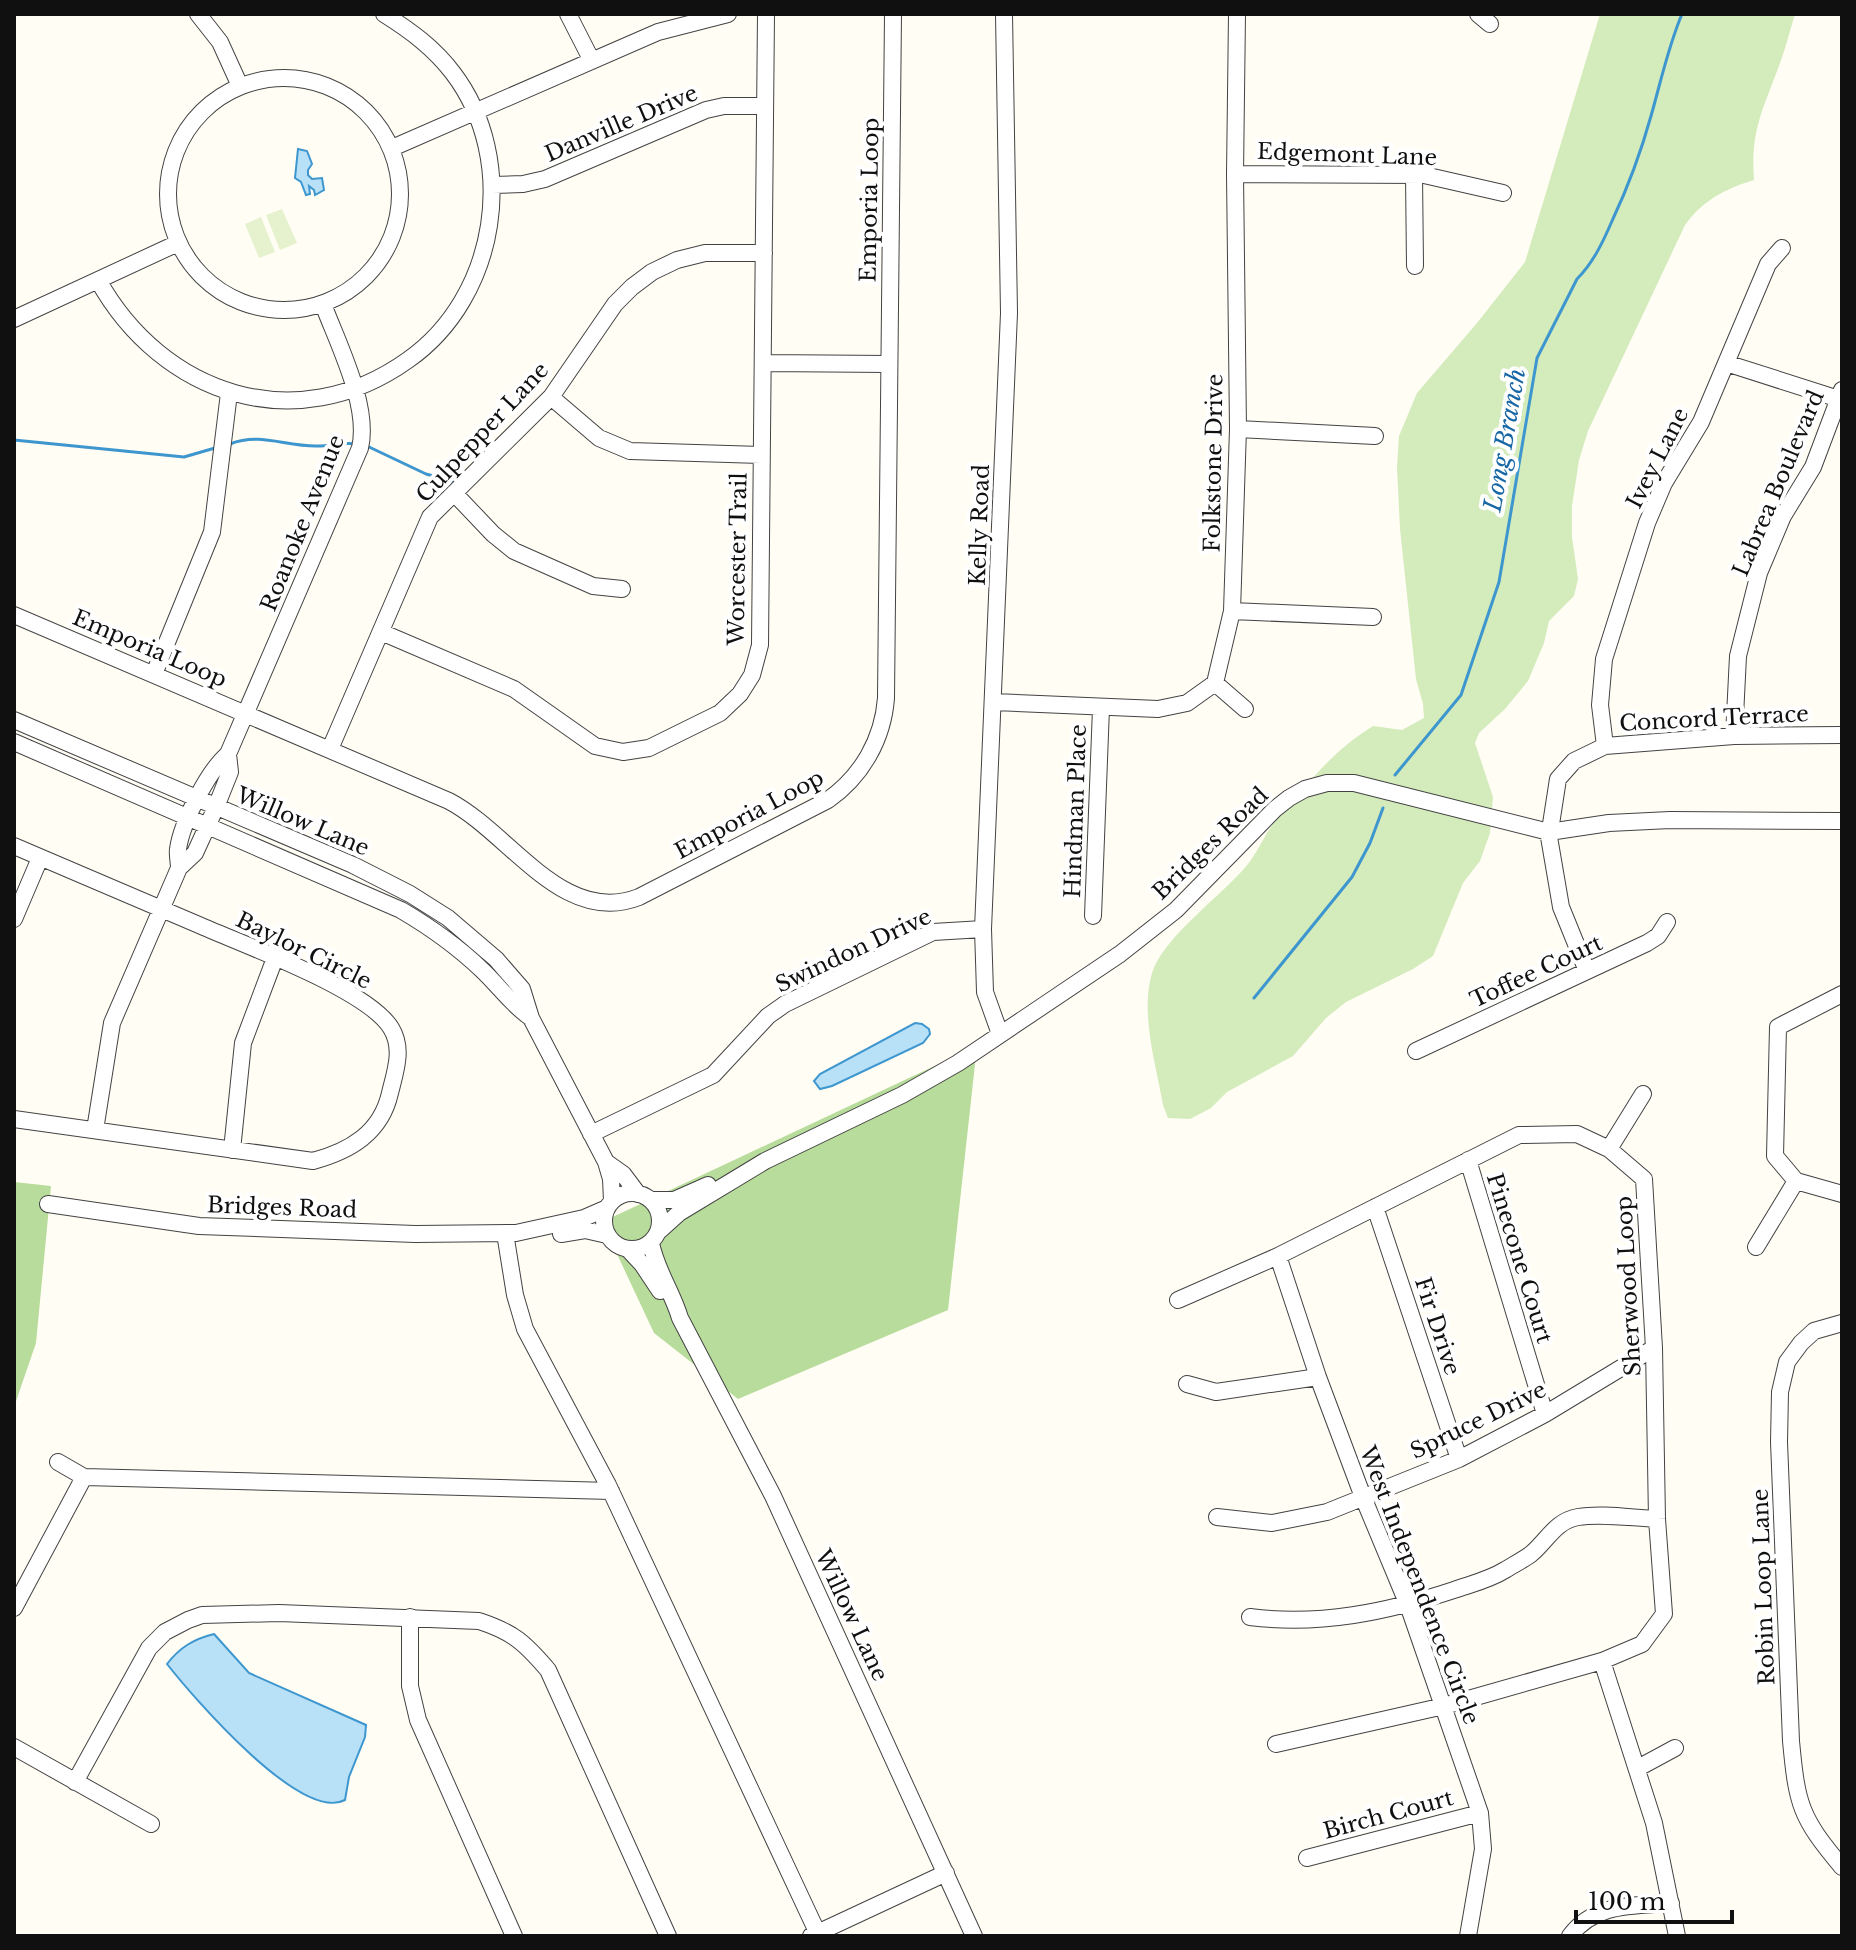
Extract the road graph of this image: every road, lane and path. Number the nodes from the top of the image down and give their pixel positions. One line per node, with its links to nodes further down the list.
1 (384, 14): 12 (street)
2 (568, 14): 9 (street)
3 (728, 14): 9 (street)
4 (766, 14): 11 (street, Worcester Trail)
5 (893, 14): 27 (street, Emporia Loop)
6 (1004, 14): 43 (street, Kelly Road)
7 (1237, 14): 14 (street, Folkstone Drive)
8 (205, 16): 10 (street)
9 (592, 61): 12 (street)
10 (240, 86): 13 (street); 18 (street)
11 (765, 106): 16 (street, Danville Drive); 20 (street, Worcester Trail)
12 (475, 113): 13 (street); 16 (street)
13 (392, 148): 23 (street)
14 (1235, 174): 15 (street, Edgemont Lane); 32 (street, Folkstone Drive)
15 (1414, 175): 17 (street, Edgemont Lane); 21 (street)
16 (493, 185): 28 (street)
17 (1503, 193)
18 (178, 243): 22 (street); 23 (street)
19 (1782, 248): 26 (street, Ivey Lane)
20 (764, 253): 25 (street, Worcester Trail); 31 (street, Culpepper Lane)
21 (1415, 266)
22 (98, 280): 24 (street); 29 (street)
23 (323, 304): 28 (street, Roanoke Avenue)
24 (14, 319)
25 (763, 363): 27 (street); 34 (street, Worcester Trail)
26 (1726, 363): 30 (street); 51 (street, Ivey Lane)
27 (889, 364): 52 (street, Emporia Loop)
28 (353, 388): 29 (street); 46 (street, Roanoke Avenue)
29 (229, 393): 41 (street)
30 (1841, 396): 49 (street, Labrea Boulevard)
31 (551, 397): 34 (street); 35 (street, Culpepper Lane)
32 (1238, 429): 33 (street); 37 (street, Folkstone Drive)
33 (1375, 436)
34 (761, 455): 40 (street, Worcester Trail)
35 (454, 493): 36 (street); 40 (street, Culpepper Lane)
36 (622, 589)
37 (1232, 611): 39 (street); 42 (street, Folkstone Drive)
38 (14, 615): 41 (street, Emporia Loop)
39 (1373, 617)
40 (381, 632): 52 (street, Culpepper Lane)
41 (154, 674): 46 (street, Emporia Loop)
42 (1215, 683): 44 (street); 45 (street)
43 (994, 702): 44 (street); 67 (street, Kelly Road)
44 (1101, 708): 64 (street, Hindman Place)
45 (1245, 709)
46 (247, 713): 52 (street, Emporia Loop); 53 (street, Roanoke Avenue)
47 (14, 720): 54 (street, Willow Lane)
48 (1842, 735): 49 (street, Concord Terrace)
49 (1734, 736): 51 (street, Concord Terrace)
50 (14, 742): 56 (street, Willow Lane)
51 (1605, 746): 59 (street, Concord Terrace)
52 (330, 749)
53 (228, 754): 54 (street, Roanoke Avenue); 55 (street, Roanoke Avenue)
54 (197, 799): 55 (street, Willow Lane); 56 (street, Roanoke Avenue)
55 (216, 807): 58 (street, Roanoke Avenue); 71 (street, Willow Lane)
56 (189, 817): 58 (street, Willow Lane); 62 (street, Roanoke Avenue)
57 (1842, 821): 59 (street, Bridges Road)
58 (208, 825): 62 (street, Roanoke Avenue); 71 (street, Willow Lane)
59 (1549, 832): 69 (street, Concord Terrace); 72 (street, Bridges Road)
60 (14, 846): 61 (street, Baylor Circle)
61 (40, 858): 63 (street, Baylor Circle); 65 (street)
62 (179, 868): 63 (street)
63 (160, 909): 68 (street, Baylor Circle); 76 (street)
64 (1093, 916)
65 (14, 919)
66 (1667, 922): 69 (street, Toffee Court)
67 (983, 929): 72 (street, Kelly Road); 77 (street, Swindon Drive)
68 (275, 958): 79 (street); 79 (street, Baylor Circle)
69 (1587, 971): 73 (street, Toffee Court)
70 (1842, 994): 83 (street)
71 (531, 1018): 77 (street, Willow Lane)
72 (1000, 1034): 81 (street, Bridges Road)
73 (1416, 1051)
74 (1643, 1094): 78 (street)
75 (14, 1119): 76 (street, Baylor Circle)
76 (95, 1130): 79 (street, Baylor Circle)
77 (591, 1134): 82 (street, Willow Lane)
78 (1609, 1149): 80 (street, Sherwood Loop); 98 (street, Sherwood Loop)
79 (232, 1150)
80 (1468, 1160): 88 (street, Sherwood Loop); 101 (street, Pinecone Court)
81 (765, 1161): 85 (street, Bridges Road); 91 (street, Bridges Road)
82 (606, 1162): 85 (street, Willow Lane); 87 (street, Willow Lane)
83 (1796, 1181): 84 (street); 92 (street)
84 (1842, 1194)
85 (644, 1197): 87 (street); 91 (street)
86 (48, 1204): 89 (street, Bridges Road)
87 (610, 1204): 89 (street, Bridges Road); 90 (street)
88 (1375, 1207): 94 (street, Sherwood Loop); 102 (street, Fir Drive)
89 (511, 1233): 90 (street, Bridges Road); 105 (street)
90 (607, 1235): 93 (street)
91 (655, 1237): 93 (street); 96 (street, Willow Lane)
92 (1756, 1247)
93 (628, 1249): 96 (street, Willow Lane)
94 (1278, 1256): 95 (street, Sherwood Loop); 99 (street, West Independence Circle)
95 (1178, 1300)
96 (680, 1318): 124 (street, Willow Lane)
97 (1842, 1323): 123 (street, Robin Loop Lane)
98 (1654, 1348): 101 (street, Spruce Drive); 108 (street, Sherwood Loop)
99 (1318, 1377): 100 (street); 106 (street, West Independence Circle)
100 (1187, 1384)
101 (1545, 1414): 102 (street, Spruce Drive)
102 (1459, 1459): 106 (street, Spruce Drive)
103 (58, 1462): 104 (street)
104 (84, 1477): 105 (street); 110 (street)
105 (611, 1491): 126 (street)
106 (1363, 1497): 107 (street, Spruce Drive); 109 (street, West Independence Circle)
107 (1217, 1517)
108 (1657, 1519): 109 (street); 113 (street, Sherwood Loop)
109 (1408, 1605): 112 (street); 114 (street, West Independence Circle)
110 (14, 1608)
111 (410, 1617): 119 (street); 127 (street); 128 (street)
112 (1250, 1617)
113 (1602, 1661): 114 (street, Sherwood Loop); 118 (street)
114 (1444, 1706): 115 (street, Sherwood Loop); 120 (street, West Independence Circle)
115 (1276, 1744)
116 (14, 1747): 119 (street)
117 (1675, 1748): 118 (street)
118 (1638, 1768): 125 (street)
119 (75, 1782): 121 (street)
120 (1480, 1813): 122 (street, Birch Court); 130 (street, West Independence Circle)
121 (151, 1824)
122 (1307, 1858)
123 (1842, 1867)
124 (946, 1873): 126 (street); 129 (street, Willow Lane)
125 (1671, 1903): 131 (street); 132 (street)
126 (816, 1935)
127 (514, 1936)
128 (668, 1936)
129 (974, 1936)
130 (1468, 1936)
131 (1570, 1936)
132 (1677, 1936)

